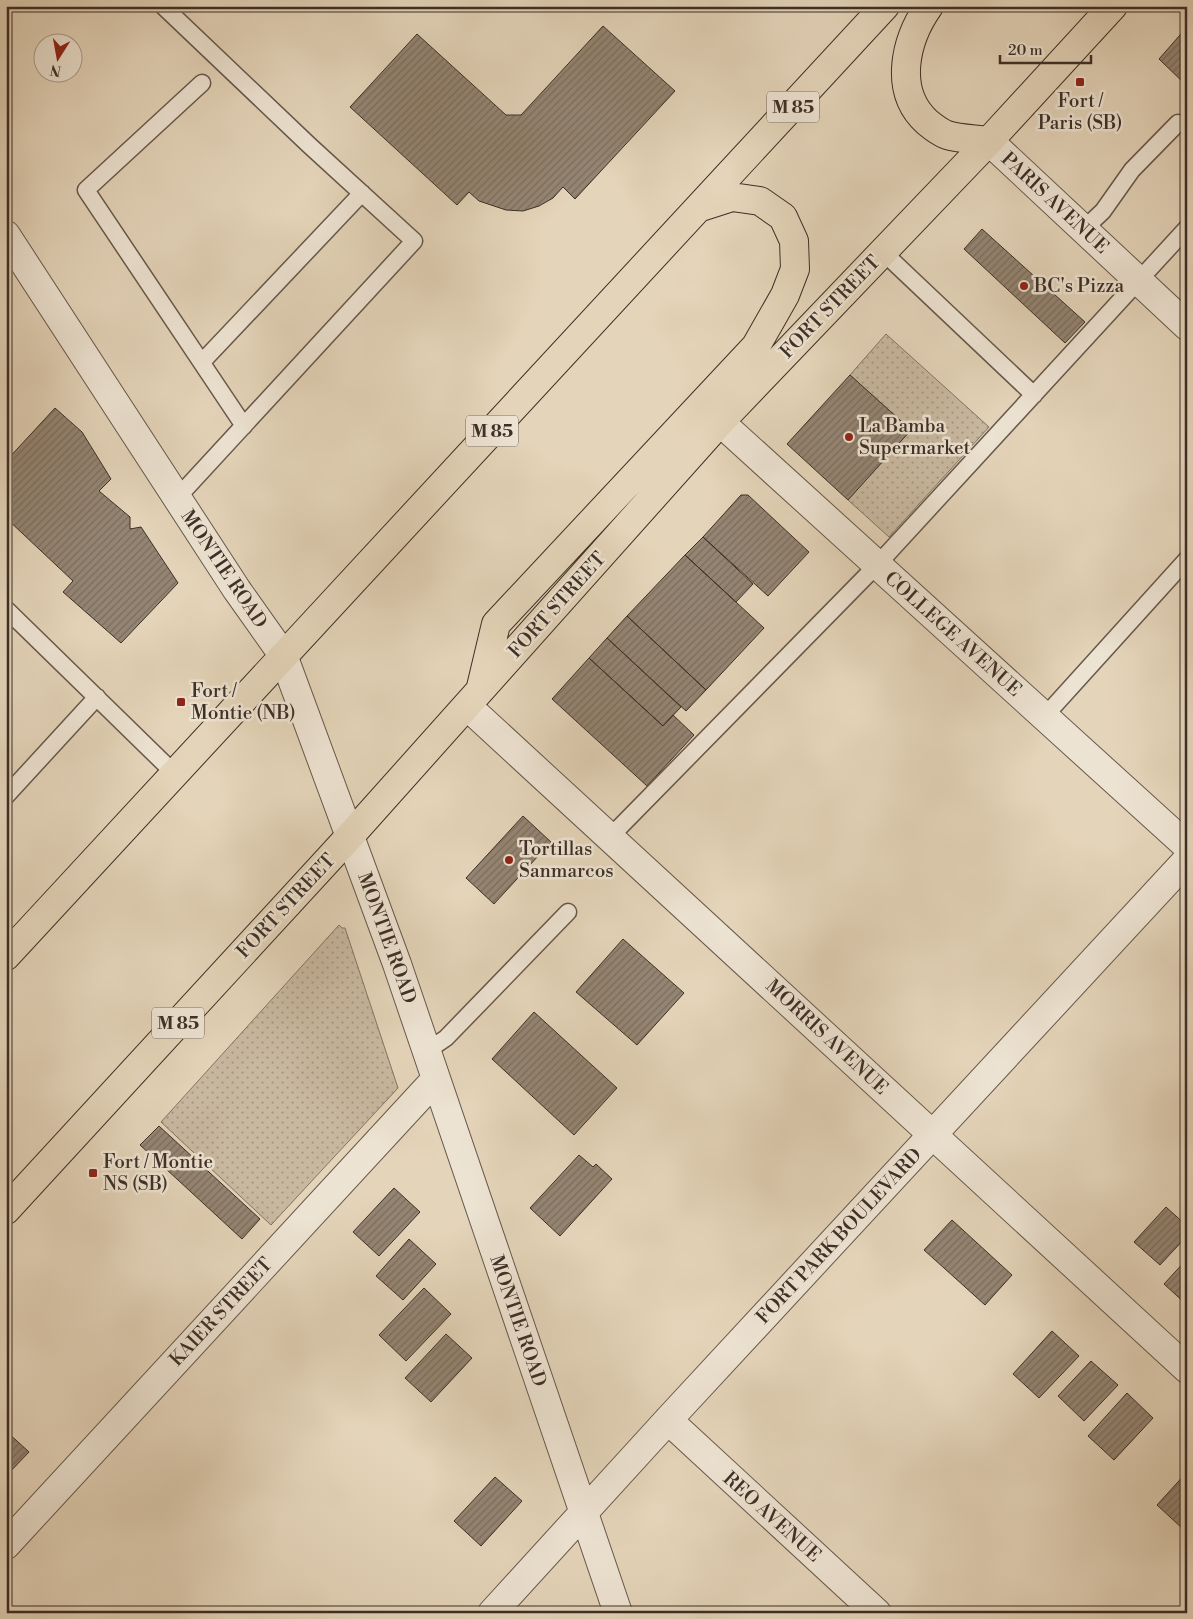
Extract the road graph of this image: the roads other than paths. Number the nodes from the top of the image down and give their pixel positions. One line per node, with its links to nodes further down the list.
1 (163, 6): 8 (lane)
2 (885, 6): 9 (main road, M 85)
3 (930, 6): 7 (main road)
4 (1113, 6): 7 (main road, FORT STREET / M 85)
5 (202, 83): 16 (lane)
6 (1178, 123): 11 (lane)
7 (989, 141): 11 (street, PARIS AVENUE); 13 (main road, FORT STREET / M 85)
8 (362, 193): 16 (lane); 19 (lane)
9 (701, 207): 24 (main road, M 85); 26 (main road)
10 (1187, 228): 14 (lane)
11 (1083, 230): 14 (street, PARIS AVENUE)
12 (6, 235): 20 (street, MONTIE ROAD)
13 (883, 252): 17 (lane); 18 (main road, FORT STREET / M 85)
14 (1138, 282): 15 (street, PARIS AVENUE); 17 (lane)
15 (1187, 326)
16 (202, 362): 19 (lane)
17 (1034, 395): 22 (lane)
18 (720, 422): 22 (street, COLLEGE AVENUE); 26 (main road, FORT STREET / M 85)
19 (244, 426): 20 (lane)
20 (177, 498): 24 (street, MONTIE ROAD)
21 (1187, 559): 27 (lane)
22 (877, 565): 27 (street, COLLEGE AVENUE); 31 (lane)
23 (6, 609): 25 (lane)
24 (283, 655): 28 (main road, M 85); 30 (street, MONTIE ROAD)
25 (97, 697): 28 (lane); 29 (lane)
26 (473, 699): 30 (main road, FORT STREET / M 85); 31 (street, MORRIS AVENUE)
27 (1044, 717): 32 (street, COLLEGE AVENUE)
28 (174, 773): 35 (main road, M 85)
29 (6, 796)
30 (350, 836): 36 (street, MONTIE ROAD); 39 (main road, FORT STREET / M 85)
31 (610, 837): 38 (street, MORRIS AVENUE)
32 (1187, 846)
33 (1187, 860): 38 (street, FORT PARK BOULEVARD)
34 (568, 912): 36 (lane)
35 (6, 956)
36 (427, 1051): 37 (street, MONTIE ROAD)
37 (436, 1079): 42 (street, MONTIE ROAD); 43 (street, KAIER STREET)
38 (933, 1135): 40 (street, MORRIS AVENUE); 41 (street, FORT PARK BOULEVARD)
39 (6, 1210)
40 (1187, 1369)
41 (668, 1420): 42 (street, FORT PARK BOULEVARD); 46 (street, REO AVENUE)
42 (584, 1514): 44 (street, FORT PARK BOULEVARD); 45 (street, MONTIE ROAD)
43 (6, 1545)
44 (492, 1613)
45 (618, 1613)
46 (877, 1613)

